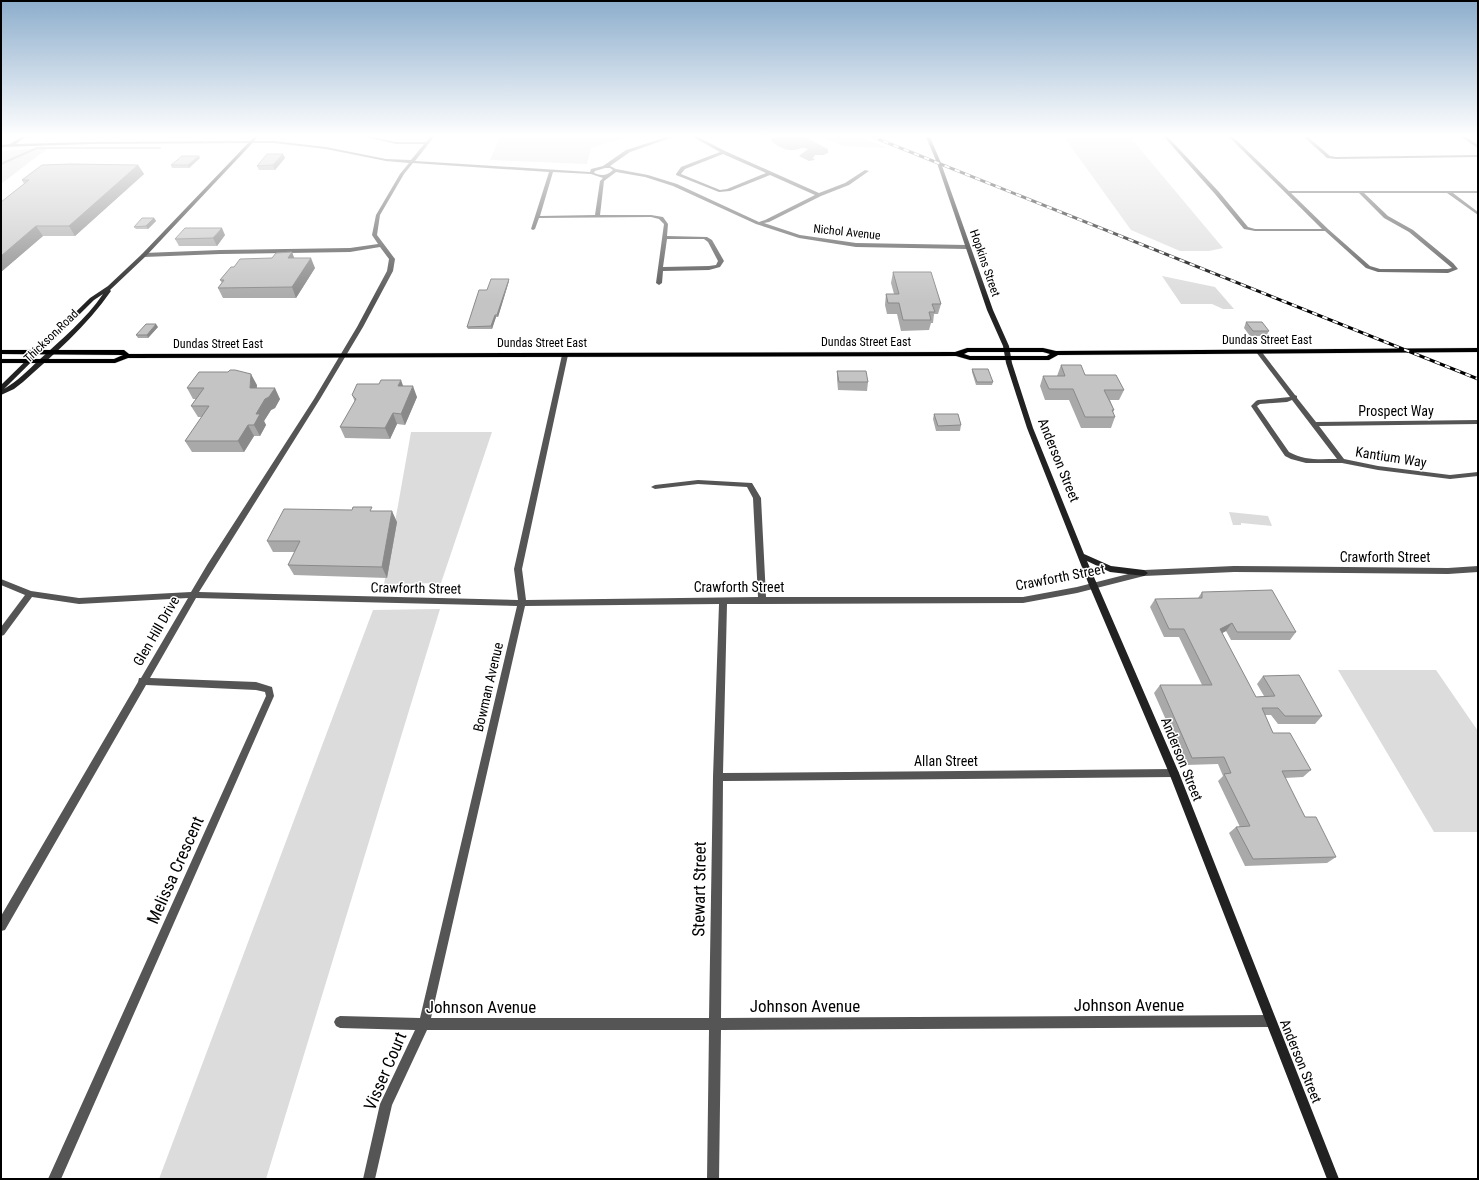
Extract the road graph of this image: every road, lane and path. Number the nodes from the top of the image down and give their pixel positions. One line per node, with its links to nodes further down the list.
1 (204, 192): 23 (main road, Thickson Road)
2 (392, 192): 21 (street, Glen Hill Drive)
3 (545, 192): 15 (street)
4 (600, 192): 16 (street)
5 (690, 192): 17 (street, Nichol Avenue)
6 (812, 192): 13 (street)
7 (826, 192): 13 (street)
8 (949, 192): 22 (main road, Hopkins Street)
9 (1216, 192): 19 (street)
10 (1289, 192): 19 (street)
11 (1360, 192): 19 (street)
12 (1448, 192): 14 (street)
13 (819, 195): 17 (street)
14 (1478, 214)
15 (537, 217): 16 (street); 18 (street)
16 (597, 217): 20 (street)
17 (758, 223): 22 (street, Nichol Avenue)
18 (533, 230)
19 (1326, 230)
20 (664, 237): 24 (street); 24 (street)
21 (382, 245): 23 (street); 33 (street, Glen Hill Drive)
22 (967, 246): 32 (main road, Hopkins Street)
23 (144, 255): 26 (main road, Thickson Road)
24 (661, 269): 25 (street)
25 (659, 283)
26 (110, 287): 29 (main road, Thickson Road); 30 (main road, Thickson Road)
27 (1478, 350): 31 (main road, Dundas Street East)
28 (1, 352): 29 (main road, Dundas Street East)
29 (38, 352): 30 (main road, Dundas Street East); 37 (main road, Thickson Road)
30 (51, 352): 35 (main road, Dundas Street East); 38 (main road, Thickson Road)
31 (1258, 352): 32 (main road, Dundas Street East); 40 (street, Kantium Way)
32 (1007, 354): 34 (main road, Dundas Street East); 46 (main road, Anderson Street)
33 (343, 355): 34 (main road, Dundas Street East); 35 (main road, Dundas Street East); 52 (street, Glen Hill Drive)
34 (565, 355): 55 (street, Bowman Avenue)
35 (127, 356): 38 (main road, Dundas Street East)
36 (1, 361): 37 (main road, Dundas Street East)
37 (28, 361): 38 (main road, Dundas Street East); 39 (main road, Thickson Road)
38 (42, 361): 39 (main road, Thickson Road)
39 (1, 392)
40 (1295, 397): 42 (street, Kantium Way); 43 (street)
41 (1478, 422): 42 (street, Prospect Way)
42 (1314, 424): 43 (street, Kantium Way)
43 (1342, 461): 44 (street, Kantium Way)
44 (1478, 474)
45 (655, 487): 54 (street)
46 (1083, 556): 48 (main road); 50 (main road, Anderson Street)
47 (1478, 569): 48 (street, Crawforth Street)
48 (1144, 573): 50 (street, Crawforth Street)
49 (1, 582): 51 (street, Crawforth Street)
50 (1093, 585): 54 (street, Crawforth Street); 58 (main road, Anderson Street)
51 (30, 594): 52 (street, Crawforth Street); 56 (street)
52 (193, 595): 55 (street, Crawforth Street); 57 (street, Glen Hill Drive)
53 (723, 600): 54 (street, Crawforth Street); 55 (street, Crawforth Street); 59 (street, Stewart Street)
54 (762, 600)
55 (522, 602): 63 (street, Bowman Avenue)
56 (1, 634)
57 (142, 681): 60 (street, Glen Hill Drive); 65 (street, Melissa Crescent)
58 (1174, 773): 59 (street, Allan Street); 61 (main road, Anderson Street)
59 (718, 777): 64 (street, Stewart Street)
60 (1, 926)
61 (1270, 1021): 64 (street, Johnson Avenue); 68 (main road, Anderson Street)
62 (340, 1022): 63 (street, Johnson Avenue)
63 (424, 1024): 64 (street, Johnson Avenue); 66 (street, Visser Court)
64 (714, 1024): 67 (street, Stewart Street)
65 (54, 1179)
66 (369, 1179)
67 (713, 1179)
68 (1333, 1179)

